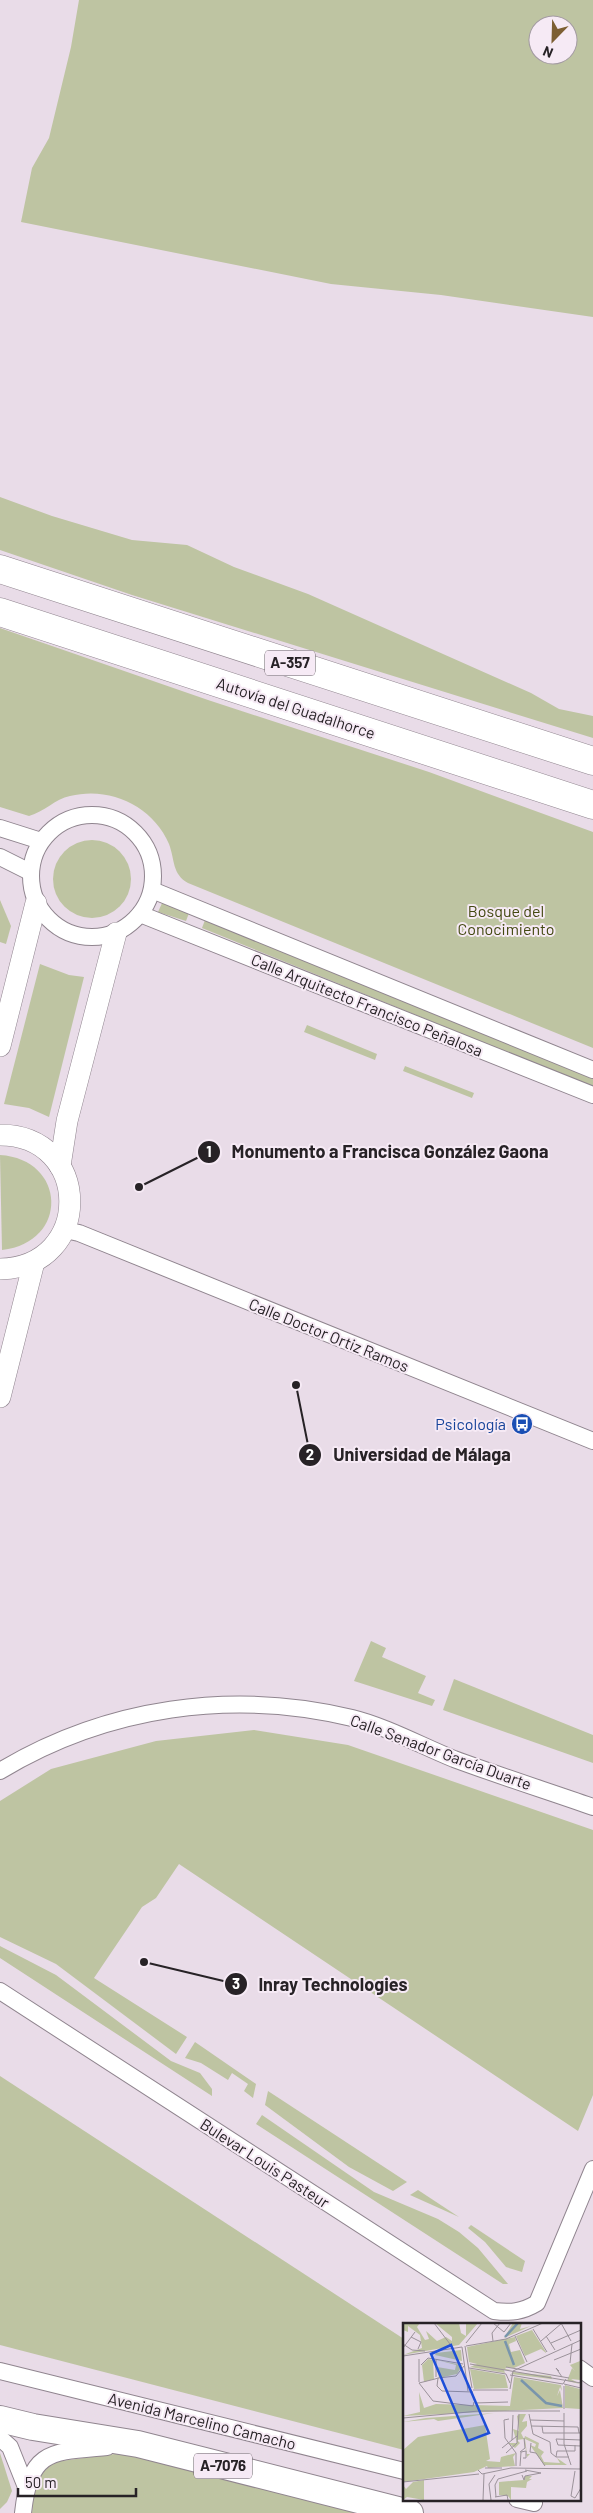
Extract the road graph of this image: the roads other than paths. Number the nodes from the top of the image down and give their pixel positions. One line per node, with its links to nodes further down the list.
1 (0, 569): 3 (highway, A-357)
2 (0, 612): 4 (highway, Autovía del Guadalhorce / A-357)
3 (593, 761)
4 (593, 805)
5 (0, 828): 6 (street)
6 (41, 841): 8 (street); 9 (street)
7 (0, 857): 8 (street)
8 (30, 872): 10 (street)
9 (152, 890): 11 (street); 14 (street, Calle Arquitecto Francisco Peñalosa)
10 (36, 903): 12 (street); 13 (street)
11 (140, 914): 12 (street); 15 (street, Calle Arquitecto Francisco Peñalosa)
12 (116, 933): 17 (street)
13 (0, 1046)
14 (593, 1070)
15 (593, 1095)
16 (0, 1135): 17 (street)
17 (60, 1166): 18 (street)
18 (65, 1230): 19 (street); 22 (street, Calle Doctor Ortiz Ramos)
19 (34, 1262): 20 (street); 21 (street)
20 (0, 1269)
21 (0, 1397)
22 (593, 1441)
23 (0, 1771): 24 (street, Calle Senador García Duarte)
24 (593, 1807)
25 (0, 1991): 27 (street, Bulevar Louis Pasteur)
26 (593, 2169): 27 (street)
27 (526, 2318)
28 (580, 2369): 30 (street)
29 (0, 2371): 36 (street, Avenida Marcelino Camacho)
30 (593, 2378)
31 (0, 2419): 33 (main road, A-7076)
32 (0, 2427): 33 (main road, A-7076)
33 (33, 2427): 35 (main road, A-7076)
34 (0, 2438): 37 (street)
35 (138, 2444): 37 (street); 41 (main road, A-7076)
36 (403, 2471)
37 (26, 2487): 40 (street)
38 (521, 2500): 39 (street)
39 (534, 2503)
40 (23, 2513)
41 (410, 2513)

